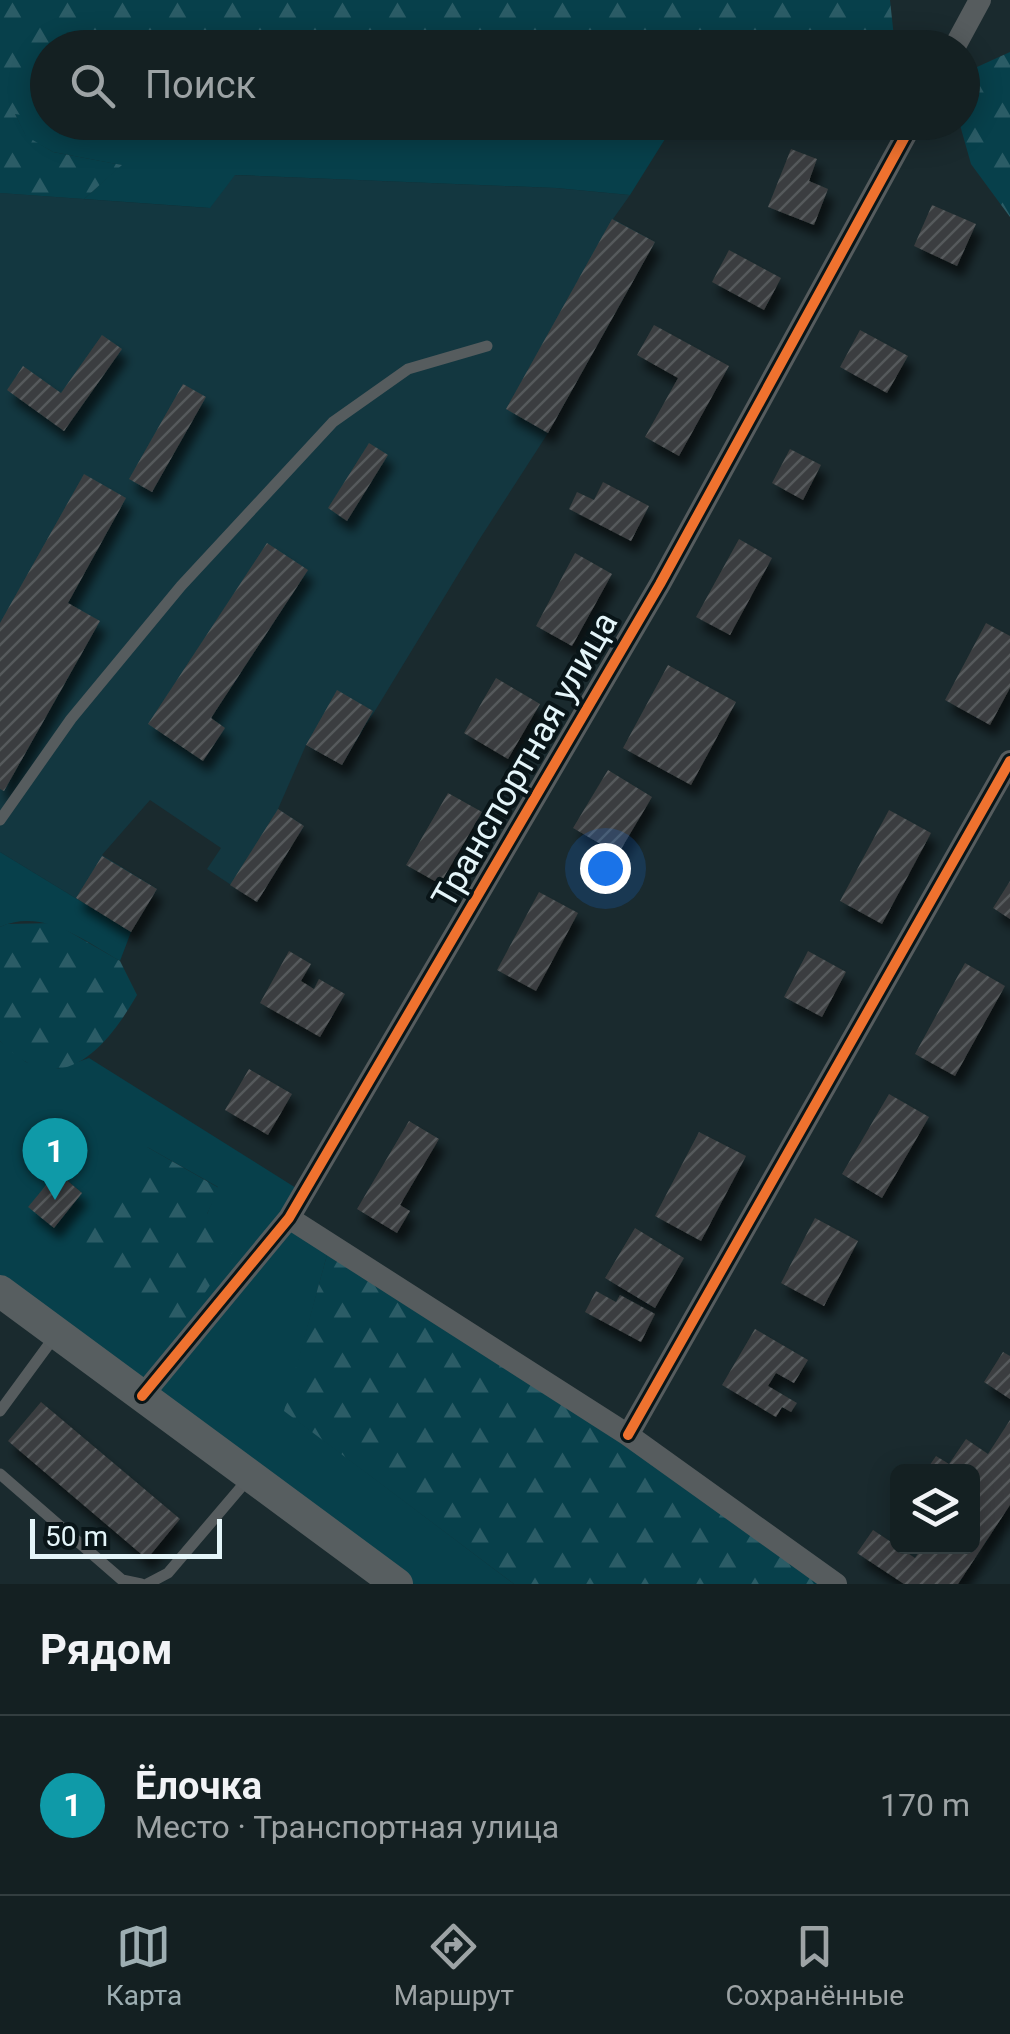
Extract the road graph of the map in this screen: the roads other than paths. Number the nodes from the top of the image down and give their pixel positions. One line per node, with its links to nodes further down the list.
1 (980, 0): 2 (street)
2 (964, 30)
3 (903, 140): 7 (street, Транспортная улица)
4 (486, 346): 6 (lane)
5 (1010, 761): 12 (street)
6 (0, 820)
7 (290, 1218): 10 (street, Транспортная улица); 12 (street)
8 (0, 1291): 9 (main road)
9 (57, 1332): 10 (main road); 11 (lane)
10 (142, 1396): 14 (main road)
11 (0, 1411)
12 (628, 1435): 17 (street)
13 (0, 1474): 16 (lane)
14 (250, 1476): 15 (main road); 16 (lane)
15 (378, 1575)
16 (144, 1584)
17 (836, 1584)

